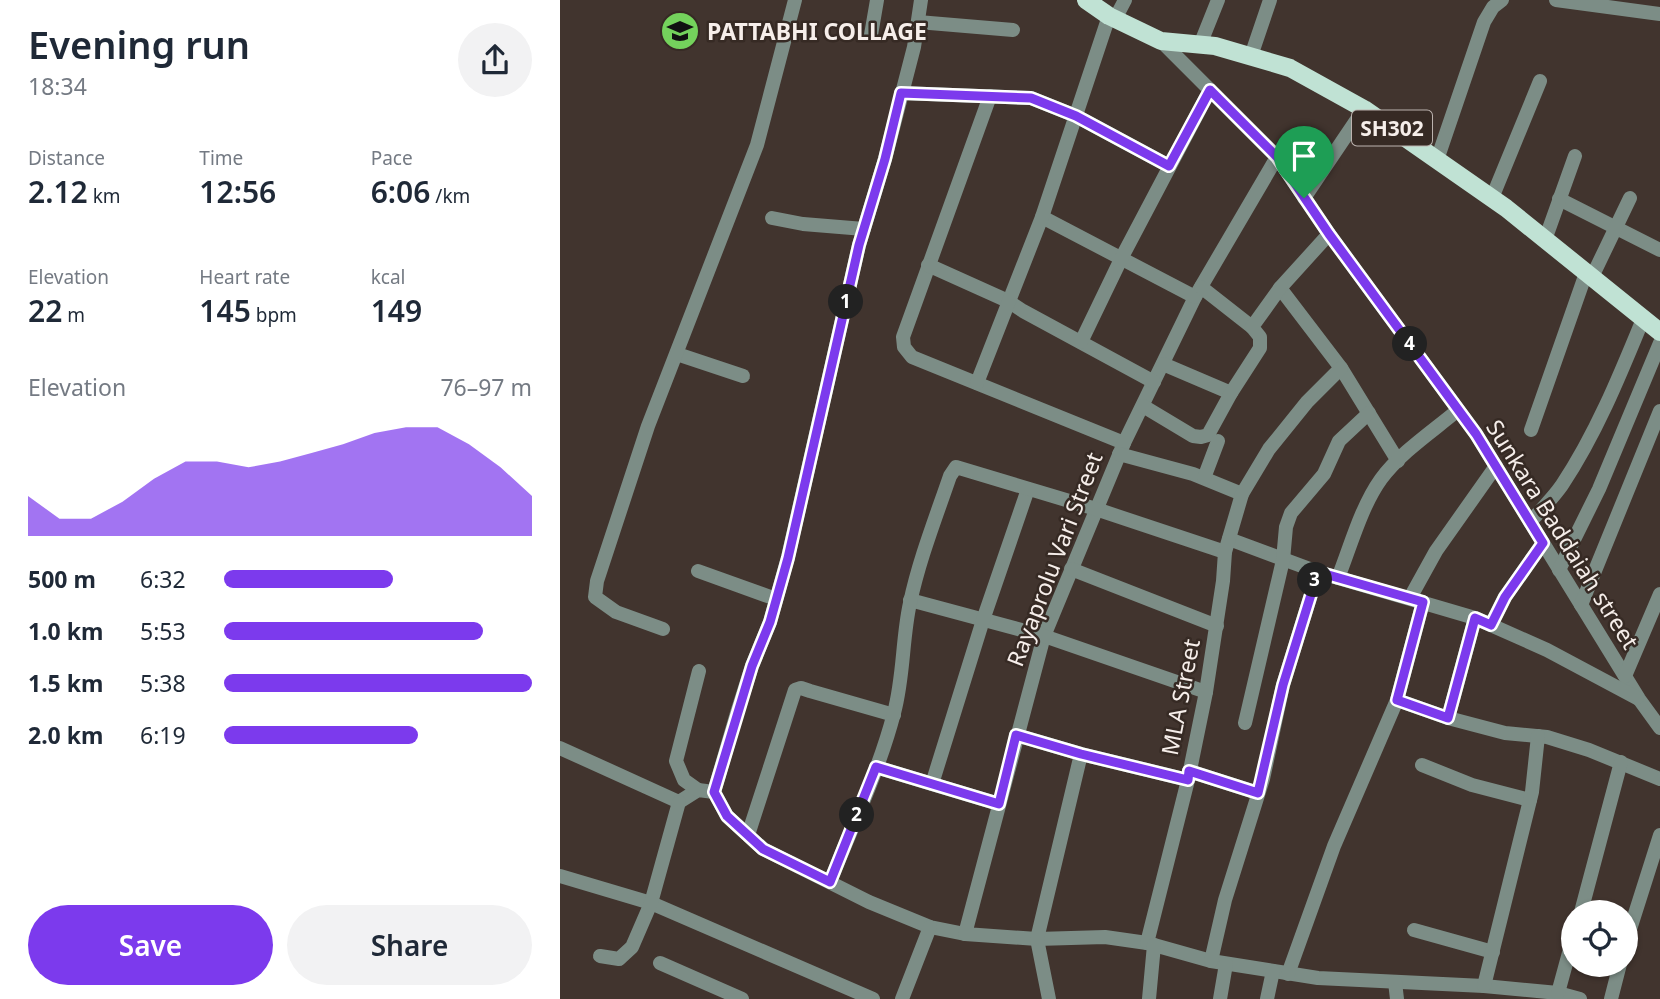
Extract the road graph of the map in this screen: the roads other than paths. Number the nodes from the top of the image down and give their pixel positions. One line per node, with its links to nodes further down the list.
1 (795, 0): 51 (street)
2 (877, 0): 15 (street)
3 (921, 0): 13 (street)
4 (1086, 0): 12 (main road, SH302)
5 (1125, 0): 12 (street)
6 (1218, 0): 17 (street)
7 (1270, 0): 18 (street)
8 (1502, 0): 27 (street)
9 (1556, 0): 10 (street)
10 (1634, 5): 11 (street)
11 (1660, 14)
12 (1112, 17): 16 (main road, SH302); 24 (street)
13 (918, 22): 14 (street); 21 (street)
14 (1013, 30)
15 (871, 35)
16 (1161, 41): 17 (main road, SH302); 20 (street, Sunkara Baddaiah street)
17 (1200, 45): 18 (main road, SH302)
18 (1251, 56): 23 (main road, SH302)
19 (1540, 81): 30 (street)
20 (1210, 90): 26 (street, Sunkara Baddaiah street); 28 (street)
21 (901, 93): 22 (street); 36 (street)
22 (989, 96): 24 (street); 41 (street)
23 (1364, 109): 27 (main road, SH302); 29 (street)
24 (1076, 116): 28 (street); 33 (street)
25 (1575, 156): 32 (street)
26 (1277, 157): 29 (street, Sunkara Baddaiah street); 44 (street, Rayaprolu Vari Street)
27 (1437, 160): 30 (main road, SH302)
28 (1169, 166): 40 (street)
29 (1304, 198): 37 (street, Sunkara Baddaiah street)
30 (1492, 198): 38 (main road, SH302)
31 (1630, 198): 35 (street)
32 (1559, 199): 35 (street); 38 (street)
33 (1042, 217): 40 (street); 45 (street)
34 (772, 218): 36 (street)
35 (1616, 228): 39 (street); 42 (street)
36 (864, 229): 81 (street)
37 (1329, 234): 43 (street); 59 (street, Sunkara Baddaiah street)
38 (1545, 240): 42 (main road, SH302)
39 (1660, 250)
40 (1122, 257): 44 (street); 49 (street)
41 (928, 265): 45 (street); 56 (street)
42 (1589, 275): 46 (main road, SH302); 62 (street)
43 (1280, 288): 47 (street); 53 (street)
44 (1198, 292): 47 (street); 52 (street, Rayaprolu Vari Street)
45 (1008, 301): 49 (street); 56 (street)
46 (1643, 319): 48 (main road, SH302); 71 (street)
47 (1252, 327): 57 (street)
48 (1660, 332)
49 (1081, 342): 55 (street)
50 (1660, 343): 76 (street)
51 (677, 354): 54 (street); 89 (street)
52 (1163, 364): 55 (street, Rayaprolu Vari Street); 57 (street)
53 (1341, 368): 61 (street); 69 (street, MLA Street)
54 (743, 376)
55 (1154, 382): 58 (street, Rayaprolu Vari Street)
56 (977, 383): 64 (street)
57 (1231, 393): 58 (street)
58 (1143, 406): 64 (street, Rayaprolu Vari Street)
59 (1458, 410): 65 (street); 66 (street, Sunkara Baddaiah street)
60 (1660, 411): 84 (street)
61 (1369, 413): 65 (street); 74 (street)
62 (1531, 430)
63 (1218, 441): 67 (street)
64 (1122, 448): 67 (street); 70 (street, Rayaprolu Vari Street)
65 (1398, 461): 79 (street)
66 (1496, 467): 71 (street, Sunkara Baddaiah street); 83 (street)
67 (1203, 478): 69 (street)
68 (1028, 489): 70 (street); 82 (street); 86 (street)
69 (1242, 494): 73 (street, MLA Street)
70 (1096, 509): 73 (street); 75 (street, Rayaprolu Vari Street)
71 (1530, 522): 72 (street, Sunkara Baddaiah street)
72 (1543, 543): 76 (street, Sunkara Baddaiah street); 87 (street)
73 (1227, 546): 74 (street); 88 (street, MLA Street)
74 (1283, 560): 78 (street); 98 (street)
75 (1071, 569): 88 (street); 90 (street, Rayaprolu Vari Street)
76 (1559, 570): 84 (street, Sunkara Baddaiah street)
77 (698, 571): 81 (street)
78 (1318, 572): 79 (street); 112 (street)
79 (1338, 578): 83 (street)
80 (1660, 594): 92 (street)
81 (776, 599): 111 (street)
82 (910, 600): 86 (street); 96 (street)
83 (1417, 600): 85 (street); 95 (street)
84 (1581, 605): 92 (street, Sunkara Baddaiah street)
85 (1475, 618): 87 (street); 97 (street)
86 (983, 620): 90 (street); 109 (street)
87 (1491, 625): 94 (street)
88 (1217, 626): 93 (street, MLA Street)
89 (663, 629)
90 (1044, 636): 93 (street); 100 (street, Rayaprolu Vari Street)
91 (699, 671): 110 (street)
92 (1625, 676): 94 (street, Sunkara Baddaiah street)
93 (1206, 692): 107 (street, MLA Street)
94 (1639, 699): 99 (street, Sunkara Baddaiah street)
95 (1397, 700): 97 (street); 134 (street)
96 (894, 715): 106 (street); 116 (street)
97 (1448, 718): 101 (street)
98 (1245, 723)
99 (1660, 728)
100 (1016, 735): 103 (street); 115 (street, Rayaprolu Vari Street)
101 (1538, 736): 104 (street); 113 (street)
102 (560, 748): 114 (street)
103 (1081, 754): 107 (street); 126 (street)
104 (1621, 762): 108 (street); 120 (street)
105 (1422, 765): 113 (street)
106 (876, 767): 109 (street); 119 (street)
107 (1189, 776): 112 (street); 127 (street, MLA Street)
108 (1660, 779)
109 (932, 784): 115 (street)
110 (698, 790): 111 (street); 114 (street)
111 (714, 792): 116 (street)
112 (1258, 793): 130 (street)
113 (1530, 800): 128 (street)
114 (679, 802): 121 (street)
115 (999, 804): 125 (street, Rayaprolu Vari Street)
116 (748, 835): 119 (street)
117 (1660, 835): 122 (street)
118 (560, 876): 121 (street)
119 (830, 882): 123 (street)
120 (1584, 900)
121 (651, 903): 129 (street); 140 (street)
122 (1638, 904)
123 (930, 927): 125 (street); 143 (street)
124 (1414, 930): 128 (street)
125 (965, 934): 126 (street)
126 (1037, 939): 127 (street); 144 (street)
127 (1151, 944): 130 (street); 145 (street, MLA Street)
128 (1493, 952): 138 (street)
129 (600, 956)
130 (1211, 961): 132 (street)
131 (660, 963): 141 (street)
132 (1226, 964): 133 (street); 146 (street)
133 (1273, 971): 134 (street); 147 (street)
134 (1288, 974): 137 (street)
135 (1563, 977): 139 (street)
136 (1617, 977): 150 (street)
137 (1395, 982): 138 (street); 148 (street)
138 (1484, 986): 139 (street)
139 (1559, 993): 149 (street)
140 (853, 995): 142 (street)
141 (742, 999)
142 (873, 999)
143 (902, 999)
144 (1049, 999)
145 (1149, 999)
146 (1220, 999)
147 (1267, 999)
148 (1397, 999)
149 (1580, 999)
150 (1611, 999)

